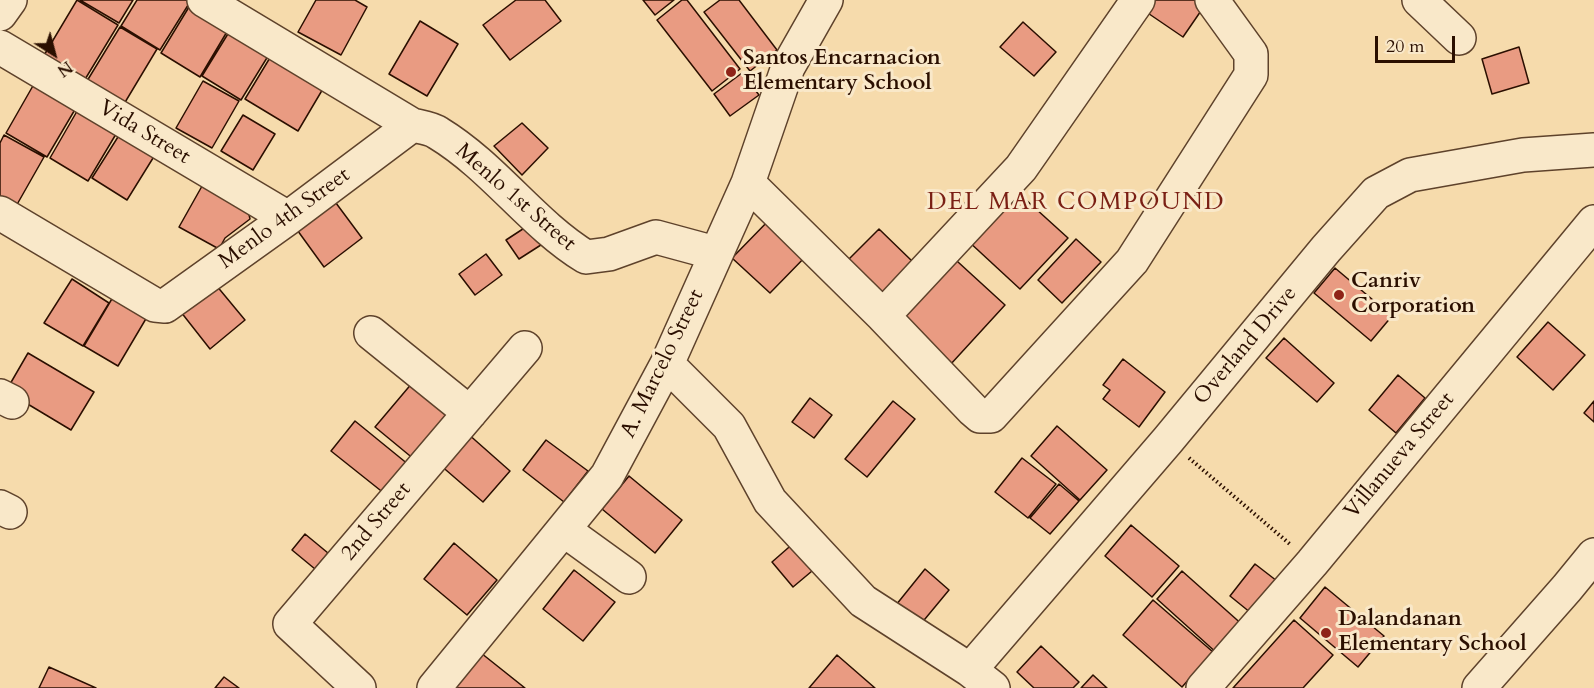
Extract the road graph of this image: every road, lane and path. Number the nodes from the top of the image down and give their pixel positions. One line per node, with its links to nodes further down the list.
1 (10, 0): 7 (street)
2 (204, 0): 10 (street, Menlo 1st Street)
3 (826, 0): 12 (street, A. Marcelo Street)
4 (1138, 0): 17 (street)
5 (1212, 0): 17 (street)
6 (1419, 0): 8 (street)
7 (0, 14)
8 (1458, 38)
9 (0, 47): 14 (street, Vida Street)
10 (412, 124): 14 (street, Menlo 4th Street); 16 (street, Menlo 1st Street)
11 (1594, 150): 22 (street, Overland Drive)
12 (748, 183): 16 (street, A. Marcelo Street); 17 (street)
13 (0, 213): 14 (street, Menlo 4th Street)
14 (288, 218)
15 (1594, 222): 25 (street, Villanueva Street)
16 (715, 254): 20 (street, A. Marcelo Street)
17 (883, 316)
18 (371, 333): 21 (street)
19 (525, 348): 21 (street, 2nd Street)
20 (667, 364): 23 (street, A. Marcelo Street); 27 (street)
21 (470, 413): 28 (street, 2nd Street)
22 (1168, 440): 25 (path); 27 (street, Overland Drive)
23 (564, 530): 26 (street); 29 (street, A. Marcelo Street)
24 (1594, 555): 31 (street)
25 (1312, 563): 30 (street, Villanueva Street)
26 (629, 578)
27 (981, 679)
28 (359, 688)
29 (434, 688)
30 (1203, 688)
31 (1479, 688)

